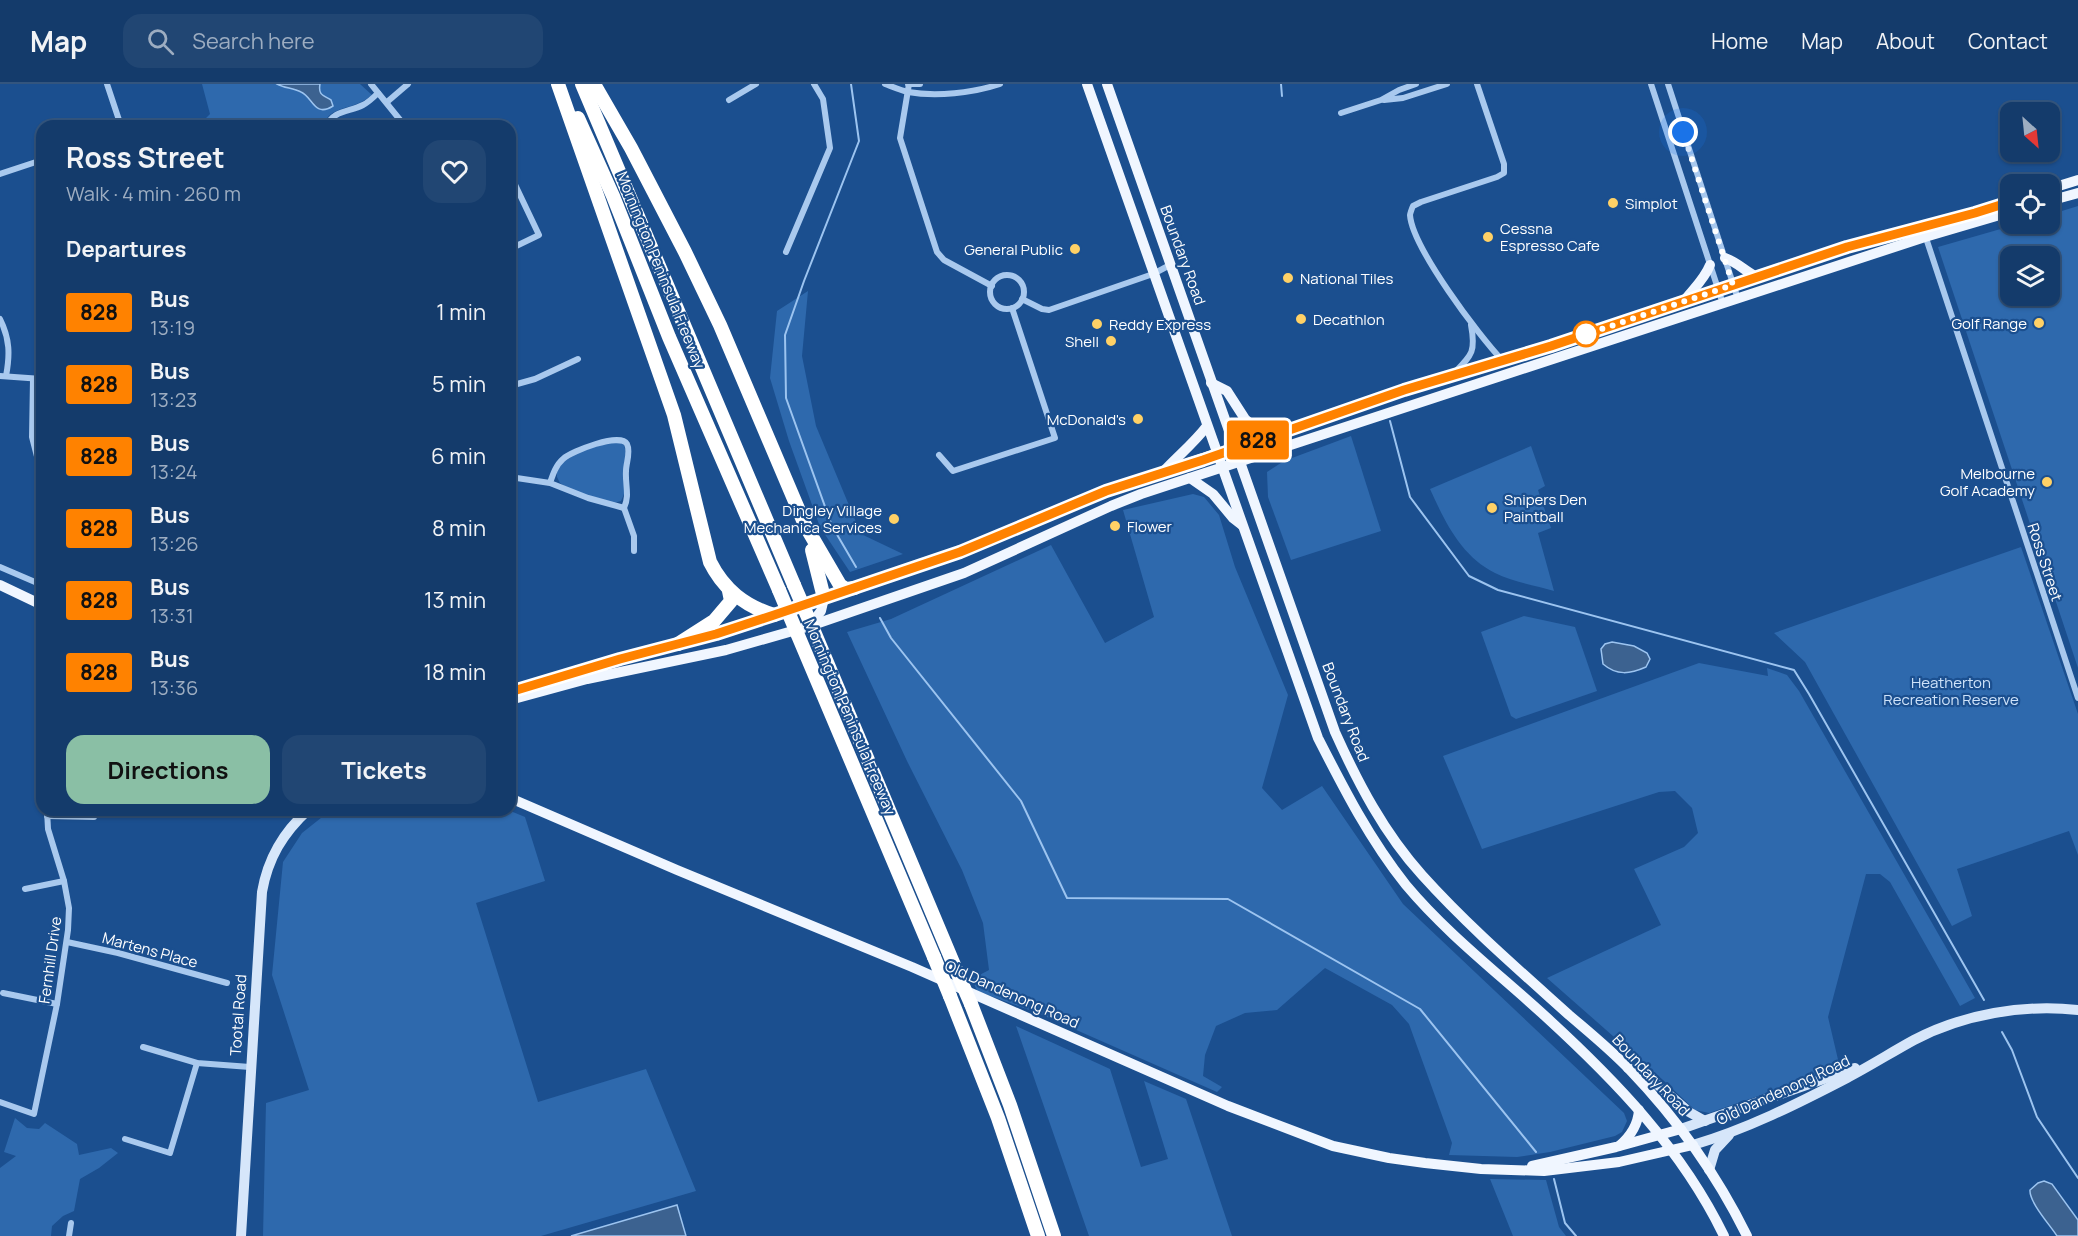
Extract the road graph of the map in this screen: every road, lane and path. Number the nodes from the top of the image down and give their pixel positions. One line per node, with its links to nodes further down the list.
1 (107, 84): 25 (street)
2 (371, 84): 20 (street)
3 (408, 84): 23 (street)
4 (560, 84): 85 (highway); 90 (highway, Mornington Peninsula Freeway, bridge)
5 (582, 84): 90 (highway, Mornington Peninsula Freeway, bridge)
6 (594, 84): 77 (highway)
7 (756, 84): 21 (street)
8 (814, 84): 39 (street)
9 (885, 84): 19 (street)
10 (920, 84): 19 (street)
11 (1000, 84): 19 (street)
12 (1087, 84): 43 (main road, Boundary Road)
13 (1107, 84): 42 (main road, Boundary Road)
14 (1416, 84): 22 (street)
15 (1447, 84): 22 (street)
16 (1477, 84): 55 (street)
17 (1651, 84): 41 (street)
18 (1668, 84): 40 (street)
19 (908, 87): 46 (street)
20 (378, 93): 23 (street); 26 (street)
21 (729, 100)
22 (1380, 100): 24 (street)
23 (387, 102): 27 (street)
24 (1341, 113)
25 (119, 120)
26 (330, 120)
27 (400, 120)
28 (36, 162): 29 (street)
29 (0, 174)
30 (2078, 180): 31 (main road)
31 (2060, 186)
32 (516, 187): 38 (street)
33 (2078, 193): 34 (main road)
34 (2060, 198)
35 (2000, 205): 37 (main road)
36 (2000, 214): 37 (main road)
37 (1924, 232): 44 (main road); 49 (main road); 94 (street, Ross Street)
38 (516, 246)
39 (786, 252)
40 (1725, 258): 44 (main road); 45 (street)
41 (1710, 266): 47 (street); 50 (main road)
42 (1172, 269): 43 (street); 51 (main road); 61 (main road, Boundary Road)
43 (1153, 274): 48 (street); 51 (main road, Boundary Road)
44 (1757, 277): 45 (main road)
45 (1733, 285): 47 (main road); 49 (street)
46 (992, 286): 48 (street); 53 (street)
47 (1718, 290): 50 (main road); 52 (street)
48 (1023, 299): 53 (street)
49 (1738, 299): 52 (main road)
50 (1683, 302): 57 (main road)
51 (1164, 304): 63 (main road, Boundary Road)
52 (1723, 304): 69 (main road)
53 (1012, 308): 67 (street)
54 (0, 319): 58 (street)
55 (1471, 324): 57 (street); 59 (street)
56 (578, 359): 62 (street)
57 (1502, 360): 59 (main road)
58 (3, 376): 60 (street)
59 (1451, 376): 64 (main road)
60 (33, 379): 66 (street)
61 (1211, 383): 64 (main road); 65 (main road, Boundary Road)
62 (516, 384)
63 (1207, 426): 68 (main road, Boundary Road); 72 (main road)
64 (1266, 437): 65 (main road)
65 (1235, 448): 68 (main road); 69 (main road, Boundary Road)
66 (36, 453)
67 (939, 455)
68 (1217, 455): 70 (main road); 71 (main road, Boundary Road)
69 (1240, 462): 71 (main road); 111 (main road, Boundary Road)
70 (1189, 464): 72 (main road); 74 (main road)
71 (1222, 468): 74 (main road); 78 (main road, Boundary Road)
72 (1162, 473): 84 (main road)
73 (516, 478): 75 (street)
74 (1191, 478): 78 (main road); 90 (main road)
75 (550, 483): 76 (street); 76 (street)
76 (624, 508): 79 (street)
77 (805, 525): 84 (highway); 87 (highway)
78 (1243, 525): 113 (main road, Boundary Road)
79 (634, 551)
80 (0, 567): 81 (street)
81 (13, 573): 82 (street); 83 (street)
82 (36, 583)
83 (3, 586): 86 (main road); 88 (main road)
84 (855, 588): 87 (main road)
85 (729, 591): 89 (highway); 91 (highway)
86 (36, 597)
87 (825, 598): 89 (main road); 90 (main road)
88 (36, 602)
89 (774, 615): 90 (main road); 91 (main road)
90 (807, 629): 93 (main road); 127 (highway, Mornington Peninsula Freeway, bridge); 128 (highway, Mornington Peninsula Freeway, bridge)
91 (678, 644): 92 (main road)
92 (516, 690)
93 (516, 698)
94 (2078, 698)
95 (516, 801): 122 (main road, Old Dandenong Road)
96 (47, 816): 100 (street, Fernhill Drive)
97 (75, 816): 99 (street)
98 (302, 816): 110 (main road, Tootal Road)
99 (94, 818)
100 (64, 881): 101 (street); 102 (street, Fernhill Drive)
101 (25, 889)
102 (67, 942): 103 (street, Martens Place); 105 (street, Fernhill Drive)
103 (227, 983)
104 (3, 993): 105 (street)
105 (57, 1004): 112 (street, Fernhill Drive)
106 (2078, 1010): 108 (main road, Old Dandenong Road)
107 (143, 1047): 109 (street)
108 (1886, 1056): 114 (main road, Old Dandenong Road); 116 (main road, Old Dandenong Road)
109 (197, 1063): 110 (street); 118 (street)
110 (250, 1067): 126 (main road, Tootal Road)
111 (1628, 1068): 114 (main road); 115 (main road, Boundary Road)
112 (0, 1102)
113 (1639, 1110): 117 (main road, Boundary Road); 120 (main road)
114 (1705, 1120): 115 (main road, Old Dandenong Road)
115 (1681, 1129): 117 (main road, Old Dandenong Road); 119 (main road, Boundary Road)
116 (1734, 1131): 119 (main road, Old Dandenong Road); 123 (main road)
117 (1660, 1135): 120 (main road, Old Dandenong Road); 121 (main road, Boundary Road)
118 (125, 1139)
119 (1693, 1145): 121 (main road, Old Dandenong Road); 123 (main road, Boundary Road)
120 (1616, 1147): 122 (main road, Old Dandenong Road)
121 (1672, 1151): 122 (main road, Old Dandenong Road); 129 (main road, Boundary Road)
122 (1514, 1169)
123 (1709, 1170): 130 (main road, Boundary Road)
124 (71, 1223): 125 (street)
125 (69, 1236)
126 (241, 1236)
127 (1038, 1236)
128 (1054, 1236)
129 (1724, 1236)
130 (1747, 1236)

